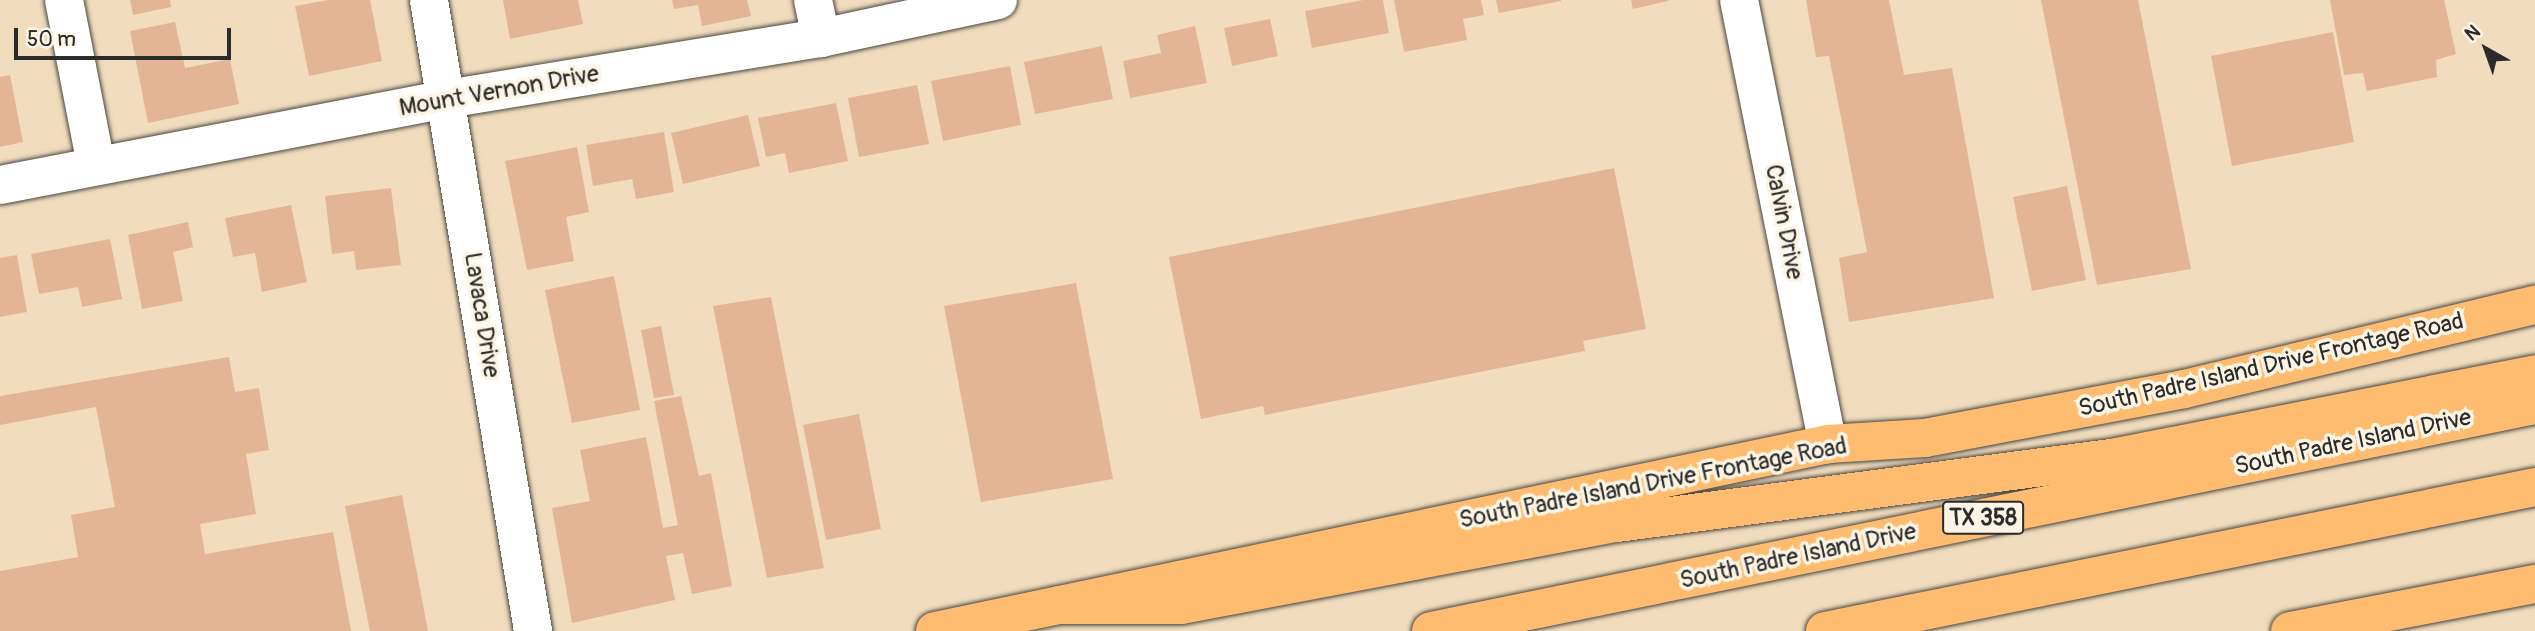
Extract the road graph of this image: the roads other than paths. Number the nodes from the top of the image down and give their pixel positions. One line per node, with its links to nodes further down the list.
1 (64, 0): 8 (street)
2 (429, 0): 7 (street, Lavaca Drive)
3 (813, 0): 6 (street)
4 (998, 0): 6 (street, Mount Vernon Drive)
5 (1739, 0): 13 (street, Calvin Drive)
6 (821, 38): 7 (street, Mount Vernon Drive)
7 (447, 99): 8 (street, Mount Vernon Drive); 17 (street, Lavaca Drive)
8 (96, 165): 9 (street, Mount Vernon Drive)
9 (0, 186)
10 (2535, 305): 13 (main road, South Padre Island Drive Frontage Road)
11 (2535, 374): 16 (main road)
12 (2535, 405): 19 (main road, South Padre Island Drive / TX 358)
13 (1828, 444): 16 (main road, South Padre Island Drive Frontage Road)
14 (2535, 487): 20 (main road)
15 (2535, 584): 21 (main road)
16 (1059, 605): 18 (main road, South Padre Island Drive Frontage Road)
17 (533, 631)
18 (935, 631)
19 (1431, 631)
20 (1825, 631)
21 (2290, 631)

